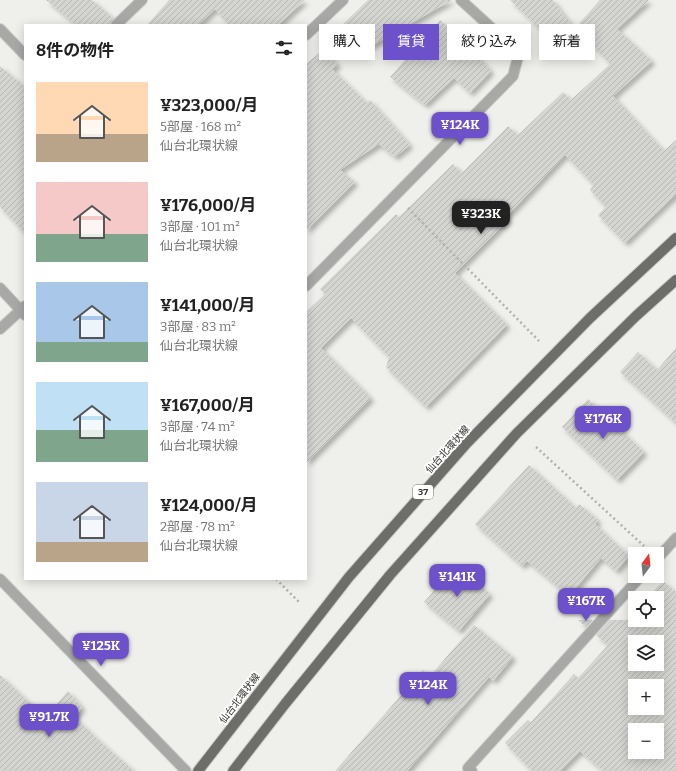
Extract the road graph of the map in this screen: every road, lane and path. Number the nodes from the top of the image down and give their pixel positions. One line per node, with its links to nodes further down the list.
1 (142, 0): 5 (street)
2 (343, 0): 4 (street)
3 (461, 0): 9 (street)
4 (334, 4): 7 (street)
5 (117, 24)
6 (0, 29): 8 (street)
7 (307, 34)
8 (24, 54)
9 (395, 195): 12 (street); 16 (path)
10 (676, 238): 26 (main road, 仙台北環状線 / 37)
11 (676, 280): 27 (main road)
12 (307, 285)
13 (0, 288): 14 (street)
14 (24, 310): 15 (street)
15 (0, 329)
16 (539, 340)
17 (536, 447): 19 (path)
18 (676, 538): 20 (street)
19 (645, 547)
20 (664, 551)
21 (0, 579): 25 (street)
22 (277, 580): 24 (path)
23 (635, 583): 28 (street)
24 (300, 603)
25 (186, 771)
26 (198, 771)
27 (234, 771)
28 (472, 771)

